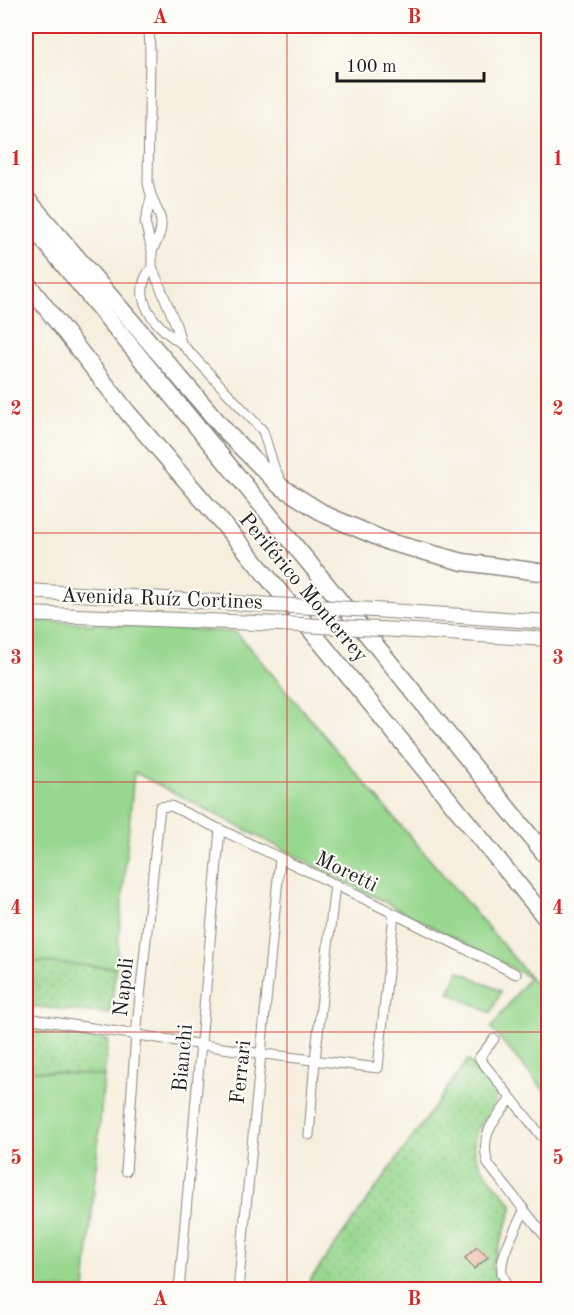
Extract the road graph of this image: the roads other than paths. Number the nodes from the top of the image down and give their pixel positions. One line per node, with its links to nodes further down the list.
1 (149, 26): 3 (street)
2 (26, 198): 9 (highway)
3 (151, 198): 5 (street); 5 (street)
4 (26, 219): 17 (highway, Periférico Monterrey)
5 (153, 251): 6 (street)
6 (152, 267): 8 (street); 8 (street)
7 (26, 282): 20 (highway, Periférico Monterrey)
8 (181, 344): 9 (street)
9 (549, 572)
10 (26, 591): 12 (main road, Avenida Ruíz Cortines, bridge)
11 (26, 614): 13 (main road, Avenida Ruíz Cortines, bridge)
12 (549, 622)
13 (549, 639)
14 (160, 807): 15 (street, Moretti); 23 (street, Napoli)
15 (220, 829): 16 (street, Moretti); 25 (street, Bianchi)
16 (280, 858): 18 (street, Moretti); 26 (street, Ferrari)
17 (549, 858)
18 (335, 884): 19 (street, Moretti); 27 (street)
19 (394, 914): 21 (street, Moretti); 27 (street)
20 (549, 921)
21 (516, 974)
22 (26, 1018): 23 (street)
23 (136, 1035): 25 (street); 31 (street, Napoli)
24 (494, 1039): 28 (street)
25 (202, 1044): 26 (street); 34 (street, Bianchi)
26 (259, 1053): 27 (street); 35 (street, Ferrari)
27 (315, 1060): 29 (street)
28 (512, 1099): 30 (street); 32 (street)
29 (309, 1135)
30 (549, 1144)
31 (126, 1171)
32 (524, 1211): 33 (street); 36 (street)
33 (549, 1240)
34 (178, 1290)
35 (238, 1290)
36 (512, 1290)

